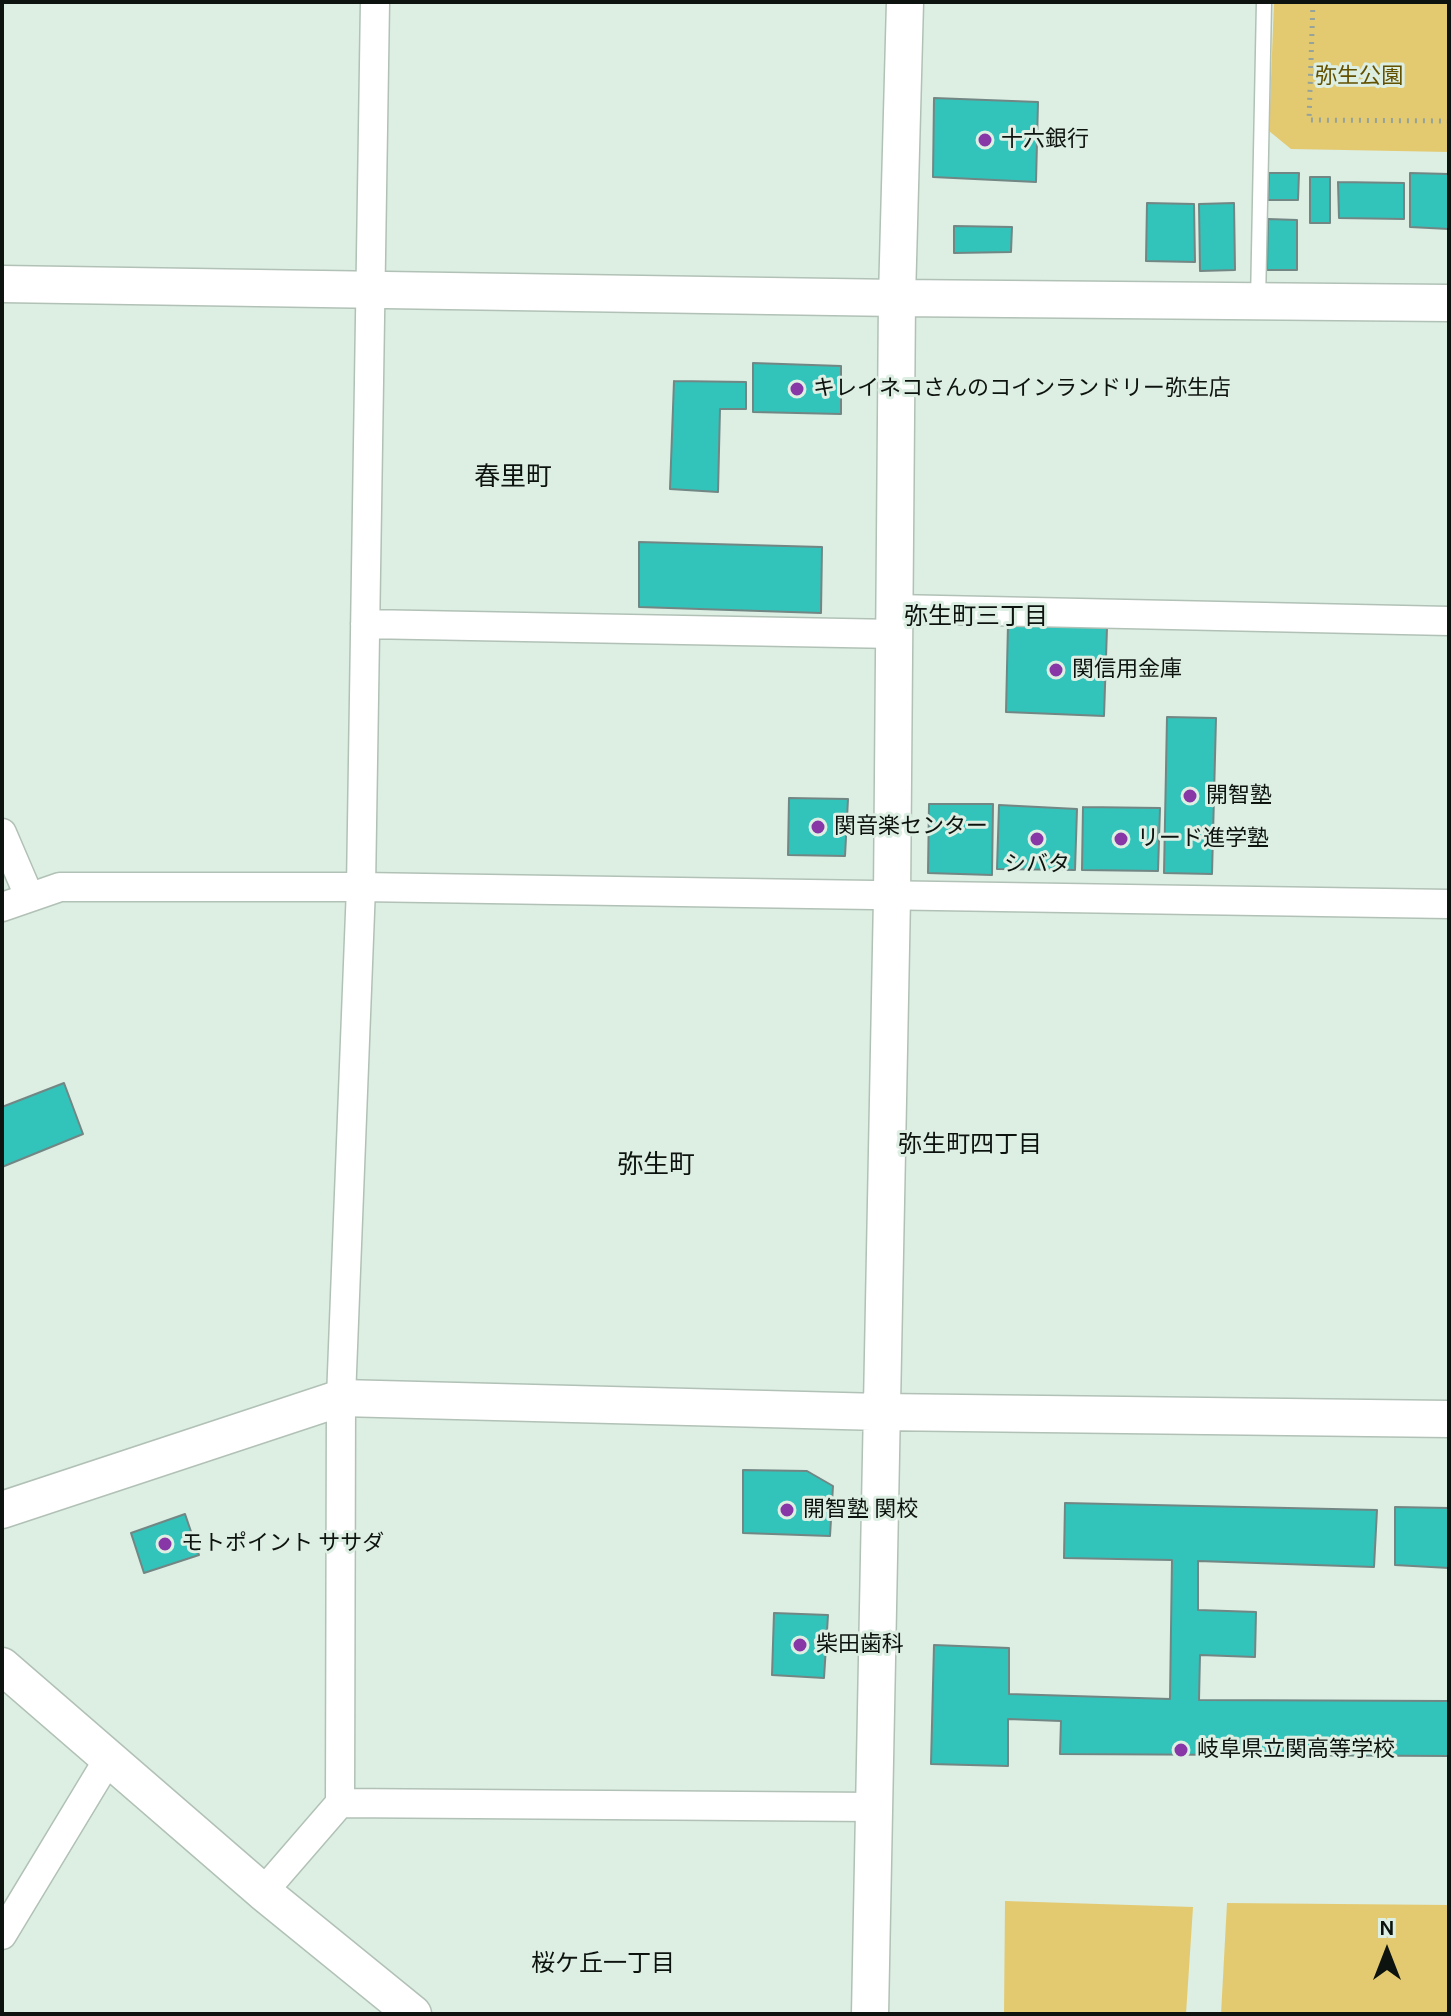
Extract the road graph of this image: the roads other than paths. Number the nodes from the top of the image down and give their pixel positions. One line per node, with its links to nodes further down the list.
1 (375, 2): 5 (street)
2 (905, 2): 6 (street)
3 (1264, 2): 7 (lane)
4 (2, 284): 5 (street)
5 (371, 290): 6 (street); 11 (street)
6 (897, 298): 7 (street); 9 (street)
7 (1258, 302): 8 (street)
8 (1449, 303)
9 (895, 621): 10 (street); 11 (street); 15 (street)
10 (1449, 621)
11 (365, 624): 13 (street)
12 (2, 833): 14 (street)
13 (361, 887): 14 (street); 15 (street); 18 (street)
14 (29, 896): 17 (street)
15 (892, 897): 16 (street); 19 (street)
16 (1449, 904)
17 (2, 907)
18 (341, 1398): 19 (street); 21 (street); 24 (street)
19 (881, 1412): 20 (street); 25 (street)
20 (1449, 1419)
21 (2, 1510)
22 (6, 1666): 23 (street)
23 (109, 1758): 26 (street); 27 (street)
24 (340, 1803): 25 (street); 26 (street)
25 (874, 1807): 29 (street)
26 (263, 1892): 28 (street)
27 (2, 1935)
28 (413, 2014)
29 (870, 2014)

